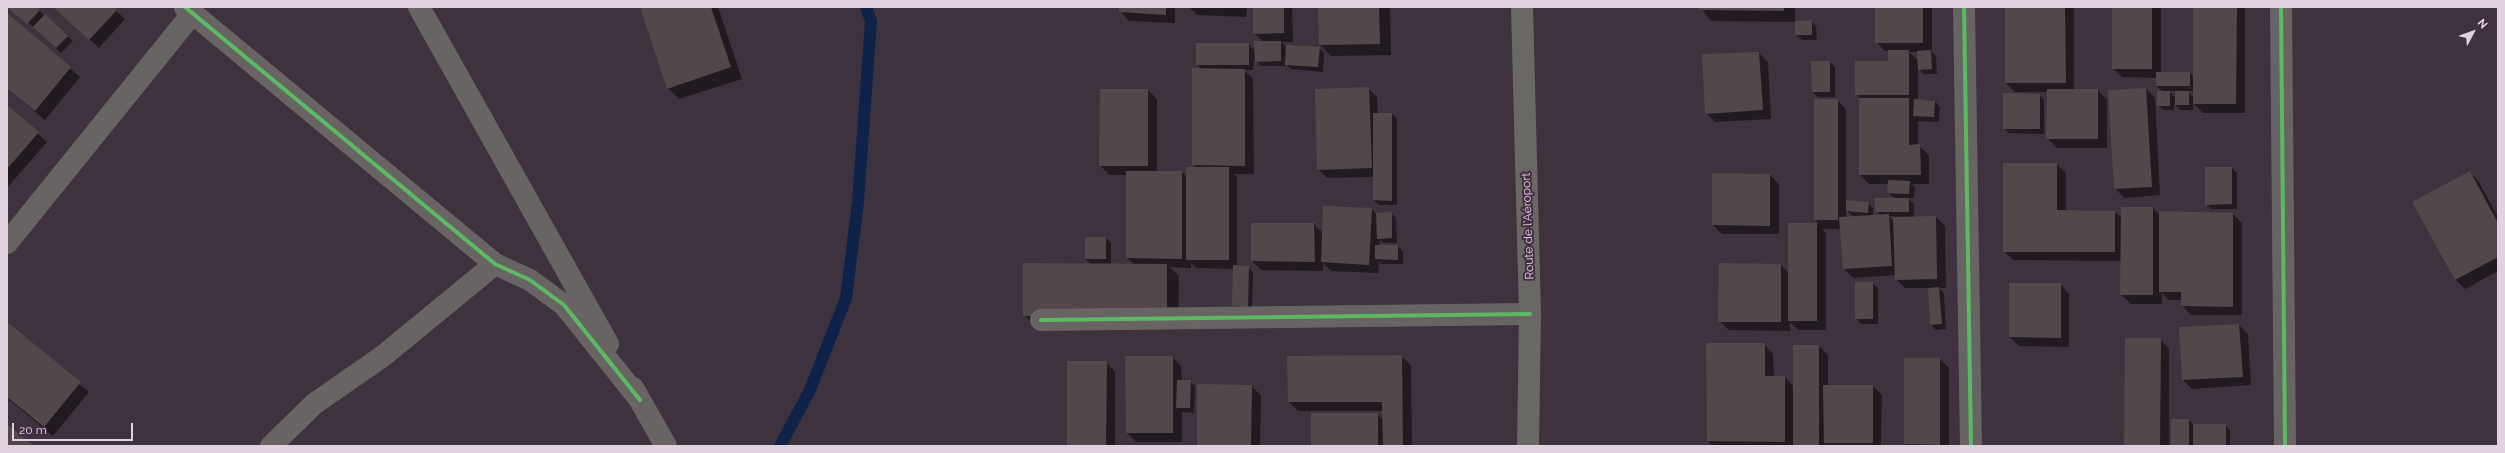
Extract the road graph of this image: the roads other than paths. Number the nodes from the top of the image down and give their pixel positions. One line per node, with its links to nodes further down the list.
1 (418, 7): 10 (street)
2 (1522, 7): 8 (main road, Route de l'Aéroport)
3 (1964, 7): 14 (street)
4 (2281, 7): 15 (street)
5 (188, 10): 6 (street); 7 (street)
6 (7, 243)
7 (495, 264): 10 (street); 11 (street)
8 (1530, 314): 9 (street); 13 (main road, Route de l'Aéroport)
9 (1041, 320)
10 (640, 400): 12 (street)
11 (271, 446)
12 (666, 446)
13 (1528, 446)
14 (1971, 446)
15 (2285, 446)

